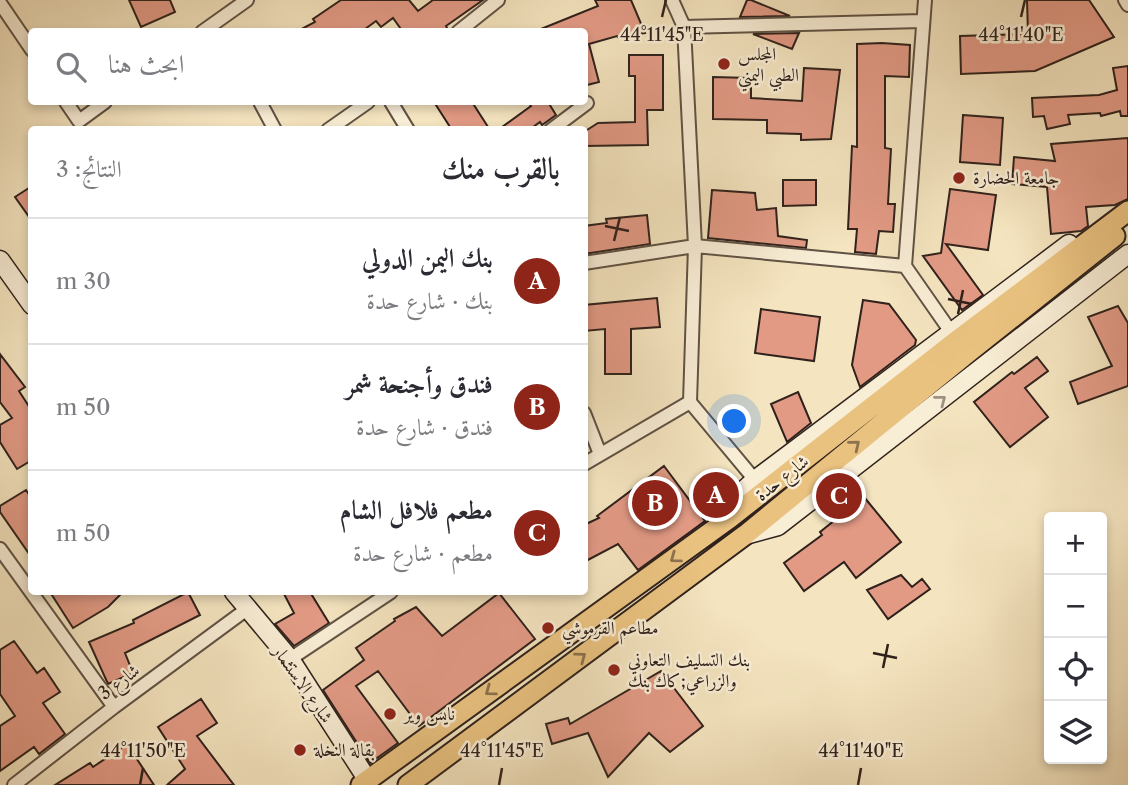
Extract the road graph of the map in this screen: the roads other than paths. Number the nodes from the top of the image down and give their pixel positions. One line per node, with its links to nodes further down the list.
1 (247, 0): 9 (street)
2 (498, 0): 11 (street)
3 (671, 0): 10 (street)
4 (925, 0): 8 (street)
5 (1125, 0): 7 (street)
6 (1, 1): 12 (street)
7 (1128, 5)
8 (922, 21): 10 (street); 30 (street)
9 (218, 26)
10 (684, 27): 26 (street)
11 (463, 28)
12 (28, 44)
13 (68, 105): 14 (street)
14 (101, 105)
15 (262, 105): 19 (street)
16 (364, 105): 20 (street)
17 (393, 105): 21 (street)
18 (584, 105): 22 (street)
19 (273, 126)
20 (334, 126)
21 (406, 126)
22 (556, 126)
23 (1128, 200): 32 (street)
24 (1128, 211): 38 (main road, شارع حدة)
25 (1128, 226): 39 (main road, شارع حدة, one-way to 25)
26 (695, 246): 29 (street); 30 (street); 33 (street)
27 (1128, 254): 39 (street, one-way to 27)
28 (0, 260): 31 (street)
29 (588, 262)
30 (905, 267): 32 (street)
31 (28, 299)
32 (951, 332): 37 (street)
33 (690, 402): 35 (street); 37 (street)
34 (588, 423): 35 (street)
35 (600, 454): 36 (street)
36 (588, 462)
37 (755, 480): 38 (street)
38 (730, 518): 48 (main road, شارع حدة, one-way to 48)
39 (746, 535): 50 (main road, شارع حدة, one-way to 39)
40 (0, 549): 41 (street)
41 (28, 588)
42 (33, 595): 47 (street)
43 (236, 595): 45 (street, شارع الاستثمار)
44 (386, 595): 46 (street)
45 (247, 609): 46 (street, شارع الاستثمار); 47 (street, شارع 3)
46 (290, 659): 48 (street, شارع الاستثمار)
47 (114, 707): 49 (street, شارع 3)
48 (364, 782)
49 (14, 785)
50 (408, 785)

